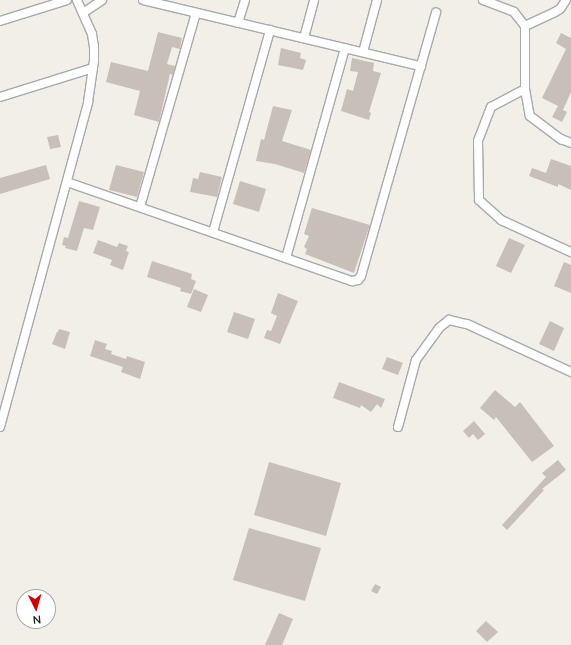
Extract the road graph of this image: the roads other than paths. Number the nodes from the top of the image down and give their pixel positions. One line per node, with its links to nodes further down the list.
1 (67, 0): 13 (street)
2 (77, 0): 11 (street)
3 (102, 0): 11 (street)
4 (143, 0): 12 (street)
5 (244, 0): 14 (street)
6 (314, 0): 17 (street)
7 (377, 0): 19 (street)
8 (483, 0): 15 (street)
9 (566, 0): 15 (street)
10 (436, 12): 20 (street)
11 (82, 13): 21 (street)
12 (196, 13): 14 (street); 26 (street)
13 (0, 21)
14 (238, 23): 16 (street)
15 (525, 26): 22 (street)
16 (270, 30): 17 (street); 27 (street)
17 (304, 38): 18 (street)
18 (346, 48): 19 (street); 29 (street)
19 (363, 52): 20 (street)
20 (420, 66): 29 (street)
21 (93, 68): 23 (street); 25 (street)
22 (525, 89): 24 (street); 28 (street)
23 (0, 97)
24 (571, 143)
25 (67, 182): 26 (street); 32 (street)
26 (140, 207): 27 (street)
27 (212, 232): 29 (street)
28 (571, 252)
29 (286, 258)
30 (571, 372): 31 (street)
31 (398, 426)
32 (0, 427)

